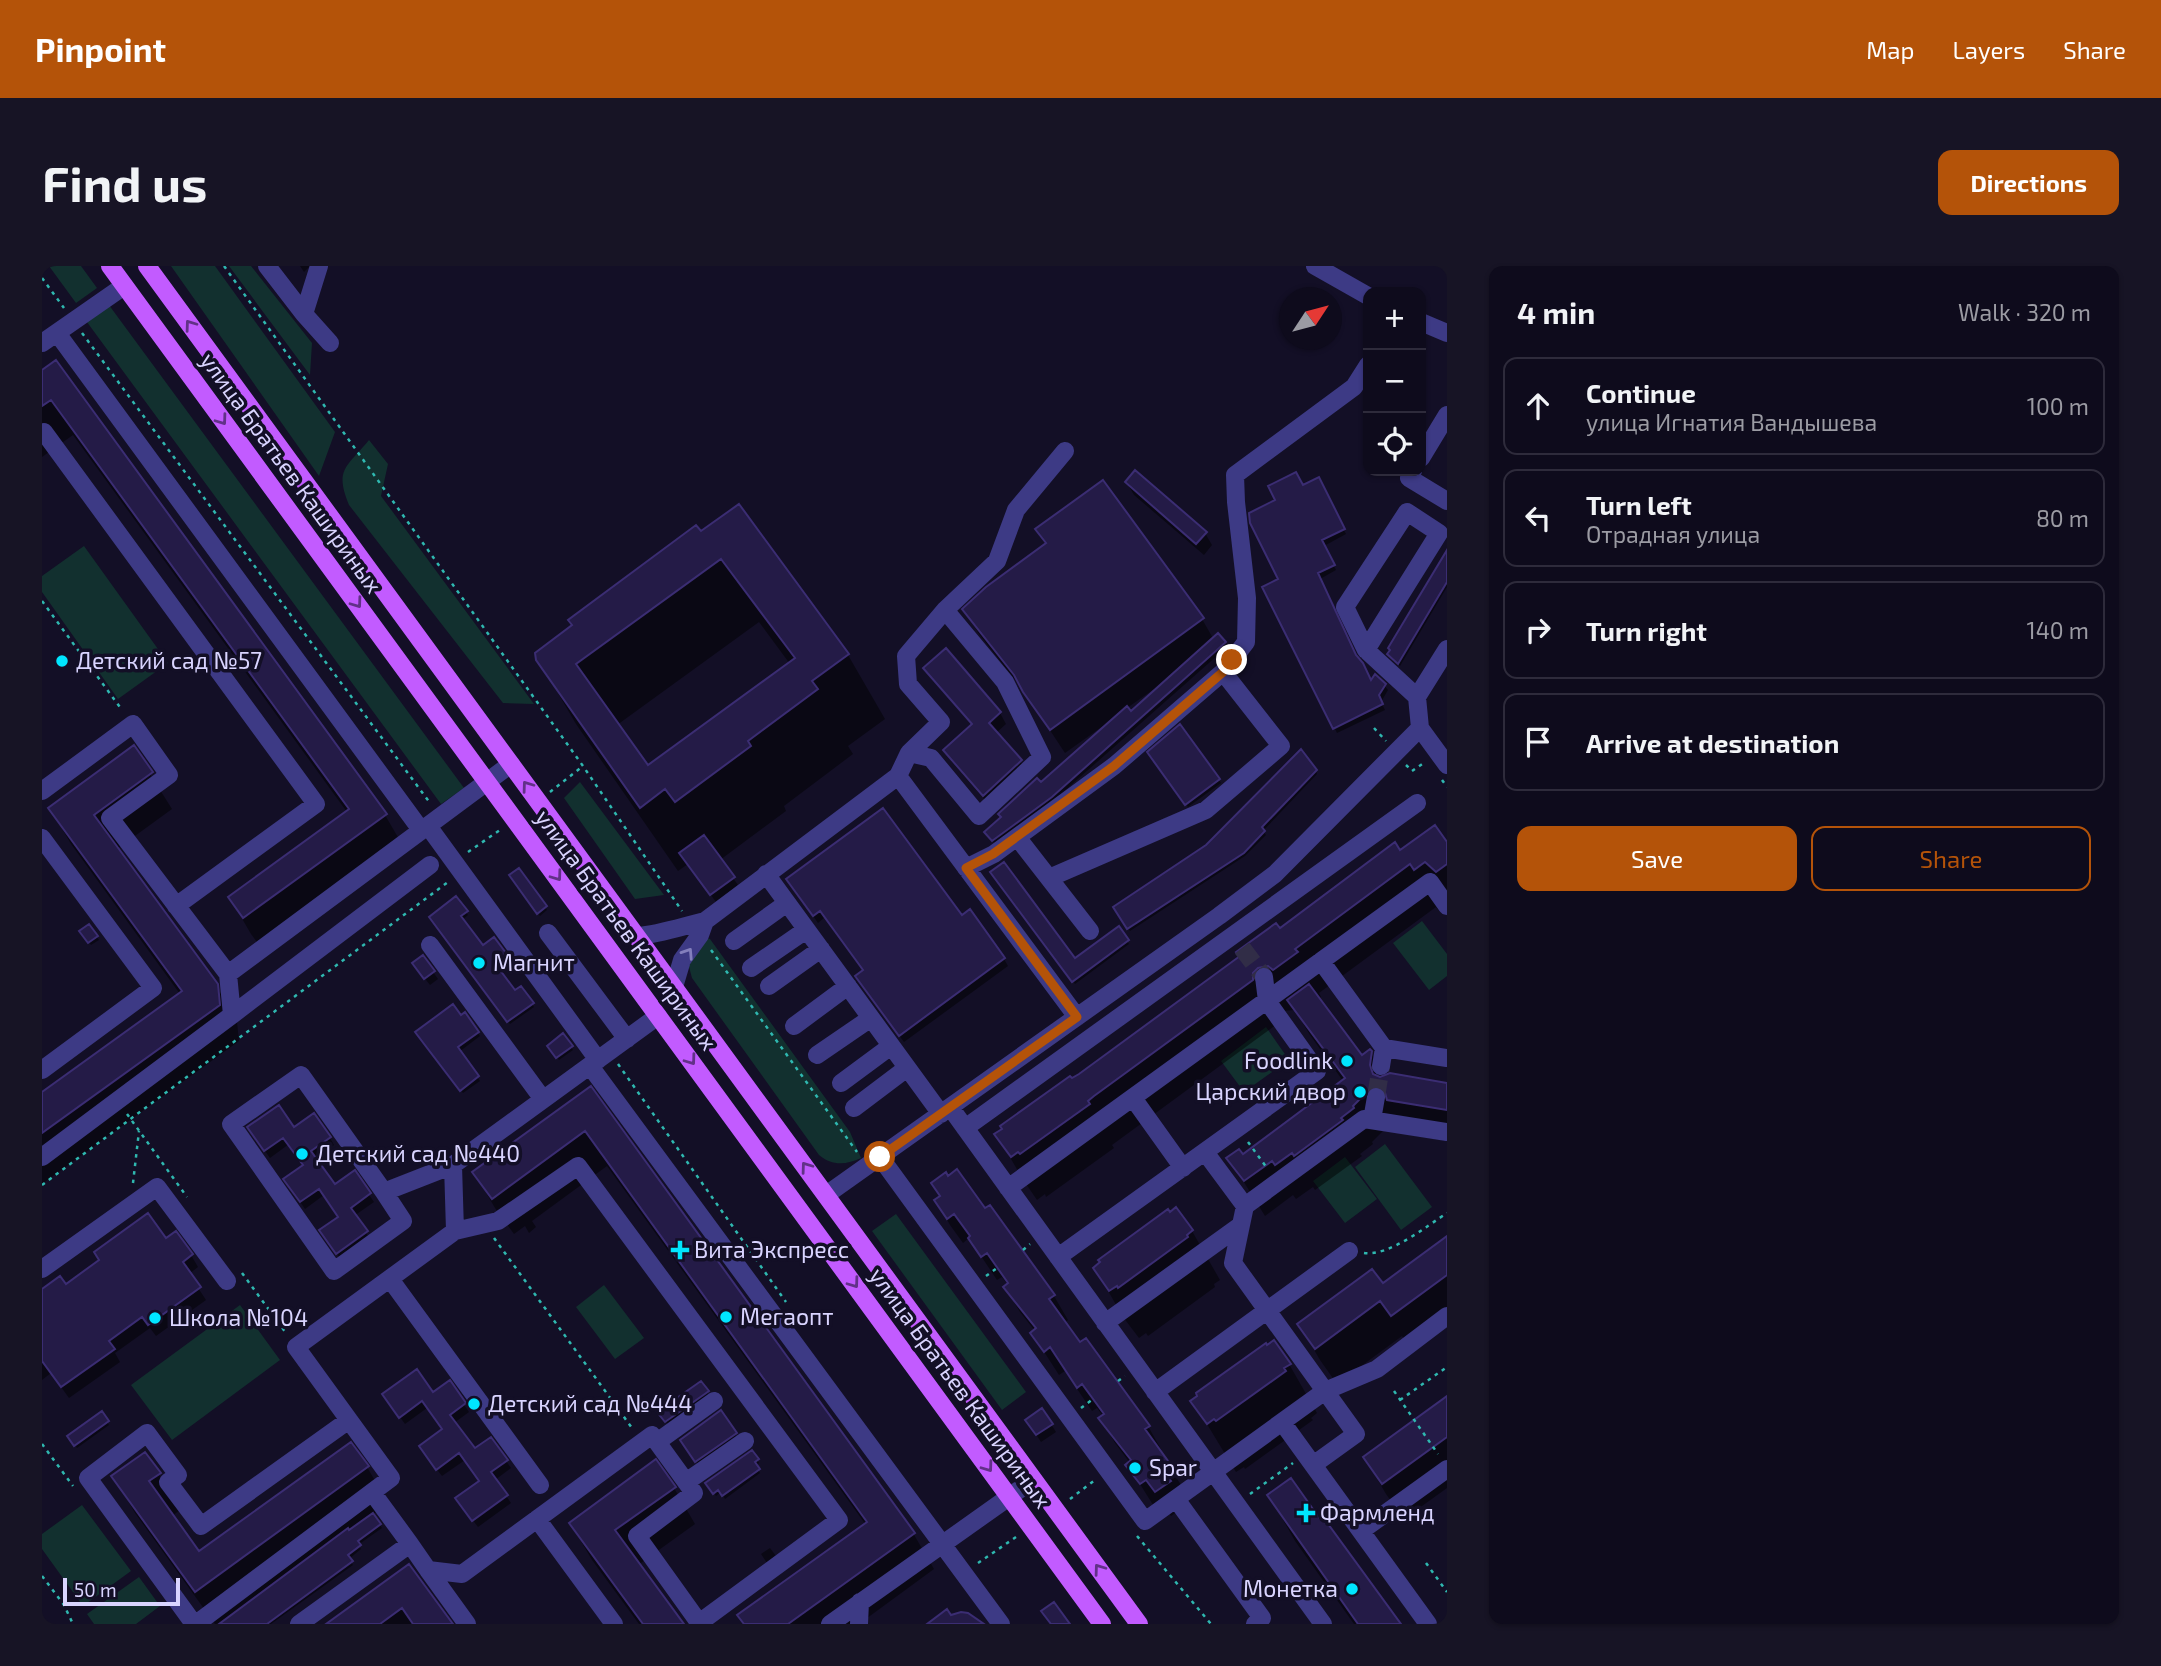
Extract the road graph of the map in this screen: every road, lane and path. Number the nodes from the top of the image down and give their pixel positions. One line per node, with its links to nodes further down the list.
1 (110, 266): 7 (main road, улица Братьев Кашириных)
2 (147, 266): 31 (main road, улица Братьев Кашириных, one-way to 2)
3 (224, 266): 49 (path)
4 (267, 266): 9 (street)
5 (319, 266): 9 (street)
6 (1315, 266): 8 (street)
7 (124, 286): 12 (street); 34 (main road, улица Братьев Кашириных, one-way to 34)
8 (1363, 293)
9 (304, 314): 14 (street)
10 (1426, 324): 11 (street)
11 (1447, 332)
12 (57, 333): 13 (street); 37 (street)
13 (42, 343)
14 (330, 343)
15 (1363, 373): 26 (street)
16 (1447, 415): 18 (street)
17 (42, 433): 46 (street)
18 (1426, 450)
19 (1065, 451): 23 (street)
20 (1410, 476): 21 (street)
21 (1447, 501)
22 (42, 601): 28 (path)
23 (945, 610): 30 (street); 30 (street)
24 (1447, 649): 27 (street)
25 (1366, 650): 25 (street); 27 (street)
26 (1223, 672): 38 (street); 44 (street)
27 (1417, 697): 29 (street)
28 (133, 724): 35 (street); 46 (street)
29 (1420, 728): 32 (street); 48 (street)
30 (909, 753): 33 (street)
31 (511, 764): 34 (street); 53 (main road, улица Братьев Кашириных, one-way to 31)
32 (1447, 765)
33 (898, 776): 41 (street); 43 (street)
34 (488, 782): 37 (street); 67 (main road, улица Братьев Кашириных, one-way to 67)
35 (42, 791)
36 (1417, 803): 55 (street)
37 (424, 828): 42 (street); 60 (street)
38 (1017, 837): 41 (street); 44 (street)
39 (42, 838): 78 (street)
40 (430, 865): 66 (street)
41 (966, 868): 69 (street)
42 (461, 872): 76 (street); 96 (path)
43 (766, 874): 45 (street); 49 (street)
44 (1049, 877): 51 (street)
45 (787, 904): 50 (street); 54 (street)
46 (176, 906): 60 (street)
47 (1447, 906): 58 (street)
48 (1219, 916): 55 (street); 69 (street)
49 (699, 926): 53 (street); 64 (street, one-way to 49); 92 (path)
50 (806, 930): 57 (street); 59 (street)
51 (1090, 931)
52 (548, 933): 71 (street)
53 (637, 936): 64 (main road, улица Братьев Кашириных)
54 (734, 941)
55 (1237, 942): 73 (street)
56 (430, 945): 81 (street)
57 (821, 949): 62 (street); 63 (street)
58 (1321, 961): 65 (street); 75 (street)
59 (751, 968)
60 (228, 974): 66 (street)
61 (1264, 977): 65 (street)
62 (769, 986)
63 (848, 986): 68 (street); 70 (street)
64 (674, 987): 99 (main road, улица Братьев Кашириных, one-way to 64)
65 (1267, 1000): 82 (street); 87 (street)
66 (232, 1015): 91 (street)
67 (658, 1016): 71 (street); 137 (main road, улица Братьев Кашириных, one-way to 137)
68 (871, 1018): 72 (street); 74 (street)
69 (1070, 1023): 73 (street); 84 (street)
70 (793, 1026)
71 (627, 1039): 76 (street)
72 (891, 1046): 77 (street); 79 (street)
73 (1077, 1048): 86 (street)
74 (817, 1055)
75 (1447, 1058)
76 (594, 1063): 81 (street); 143 (street)
77 (907, 1068): 83 (street); 84 (street)
78 (42, 1070)
79 (841, 1083)
80 (1376, 1097): 85 (street)
81 (542, 1098): 93 (street)
82 (1133, 1098): 94 (street); 97 (street)
83 (854, 1108)
84 (945, 1111): 86 (street); 92 (street)
85 (1372, 1120): 89 (street); 95 (street)
86 (965, 1128): 97 (street)
87 (1238, 1128): 90 (street); 95 (path)
88 (139, 1131): 100 (path)
89 (1447, 1132)
90 (1205, 1152): 94 (street); 101 (street)
91 (42, 1157)
92 (874, 1161): 99 (street); 138 (street)
93 (453, 1165): 98 (street); 105 (street)
94 (1183, 1168): 109 (street)
95 (1277, 1182): 101 (street)
96 (42, 1185)
97 (1008, 1188): 109 (street)
98 (384, 1192): 98 (street)
99 (826, 1195): 132 (main road, улица Братьев Кашириных)
100 (130, 1206): 110 (street); 112 (street)
101 (1245, 1206): 104 (street)
102 (1447, 1213): 108 (path)
103 (484, 1224): 105 (street); 127 (path); 150 (street)
104 (1241, 1225): 113 (street); 115 (street)
105 (455, 1231): 111 (street)
106 (1030, 1244): 107 (path)
107 (1023, 1250)
108 (1349, 1251): 113 (street)
109 (1058, 1257): 115 (street)
110 (42, 1269)
111 (390, 1279): 124 (street); 134 (street)
112 (226, 1281)
113 (1267, 1311): 119 (street); 121 (street)
114 (1447, 1317): 119 (street)
115 (1105, 1323): 121 (street)
116 (1447, 1367): 122 (path)
117 (1125, 1376): 118 (path)
118 (1118, 1381)
119 (1325, 1391): 125 (street); 129 (street)
120 (1394, 1391): 122 (path)
121 (1155, 1392): 131 (street)
122 (1400, 1400): 130 (path)
123 (714, 1401): 127 (street)
124 (349, 1420): 136 (street); 152 (street)
125 (1282, 1422): 129 (street); 131 (street)
126 (745, 1441): 133 (street)
127 (650, 1442): 133 (street); 140 (street)
128 (42, 1444): 135 (path)
129 (1309, 1460): 139 (path); 142 (street)
130 (1443, 1463): 142 (street)
131 (1213, 1472): 138 (street); 139 (street)
132 (1033, 1480): 137 (street); 160 (main road, улица Братьев Кашириных, one-way to 132)
133 (686, 1482): 150 (street)
134 (540, 1485)
135 (74, 1488)
136 (372, 1492): 144 (street); 152 (street)
137 (1009, 1497): 143 (street); 159 (main road, улица Братьев Кашириных)
138 (1176, 1499): 162 (street)
139 (1236, 1504): 163 (street)
140 (537, 1519): 146 (street); 155 (street)
141 (1132, 1531): 161 (path)
142 (1361, 1531): 164 (street)
143 (943, 1542): 149 (street); 158 (street)
144 (410, 1544): 146 (street); 153 (street)
145 (1426, 1563): 148 (path)
146 (428, 1570): 154 (street)
147 (42, 1576): 151 (path)
148 (1447, 1592)
149 (860, 1602): 156 (street); 157 (street)
150 (700, 1623)
151 (73, 1624)
152 (195, 1624)
153 (299, 1624)
154 (467, 1624)
155 (614, 1624)
156 (830, 1624)
157 (859, 1624)
158 (1002, 1624)
159 (1102, 1624)
160 (1139, 1624)
161 (1211, 1624)
162 (1255, 1624)
163 (1323, 1624)
164 (1428, 1624)

